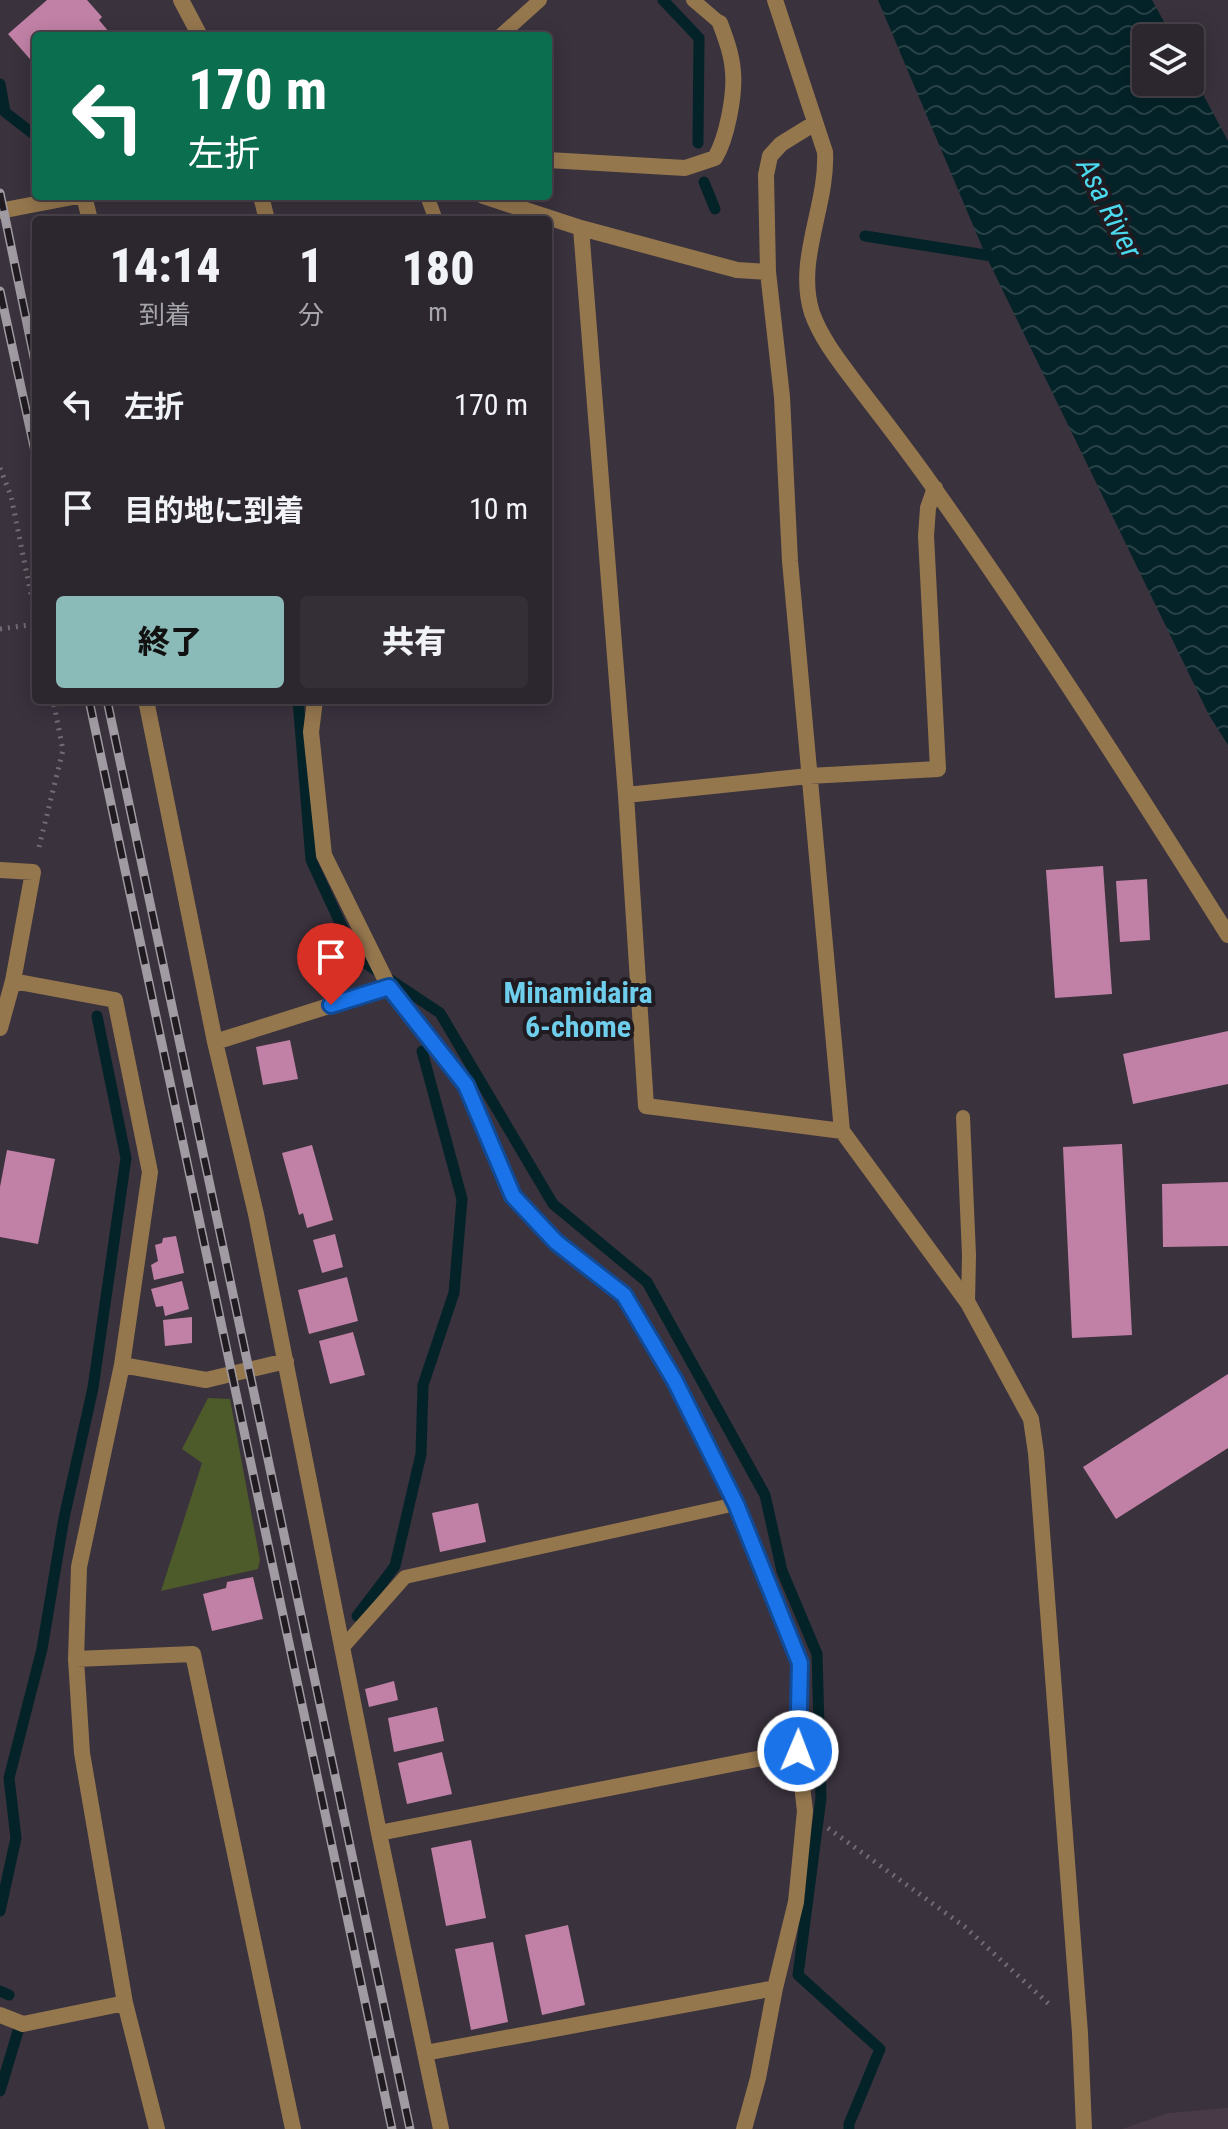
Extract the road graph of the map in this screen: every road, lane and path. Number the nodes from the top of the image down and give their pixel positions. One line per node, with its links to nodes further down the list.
1 (181, 0): 6 (street)
2 (540, 0): 7 (lane)
3 (693, 0): 5 (lane)
4 (775, 0): 8 (street)
5 (720, 23): 9 (street)
6 (198, 32)
7 (504, 32)
8 (815, 123): 16 (street); 18 (street)
9 (552, 160)
10 (57, 200): 12 (street)
11 (495, 200): 13 (street)
12 (0, 211)
13 (544, 216)
14 (552, 219): 15 (street)
15 (581, 228): 16 (street); 26 (street)
16 (768, 272): 25 (street)
17 (0, 468): 19 (path)
18 (935, 488): 25 (street); 29 (street)
19 (32, 601)
20 (32, 622): 21 (path)
21 (0, 629)
22 (54, 704): 28 (path)
23 (147, 704): 33 (street)
24 (314, 704): 31 (street)
25 (809, 776): 26 (street); 35 (street)
26 (626, 795): 35 (street)
27 (0, 870): 28 (street)
28 (33, 872): 30 (street)
29 (1228, 935)
30 (13, 981): 32 (street); 38 (street)
31 (389, 987): 33 (street); 39 (street)
32 (0, 1028)
33 (215, 1042): 37 (street)
34 (963, 1117): 36 (lane)
35 (842, 1131): 36 (street)
36 (968, 1303): 48 (street)
37 (286, 1361): 38 (street); 40 (street)
38 (122, 1365): 41 (street)
39 (736, 1504): 40 (lane); 42 (street)
40 (343, 1647): 44 (street)
41 (76, 1659): 46 (street); 51 (street)
42 (798, 1751): 43 (street); 44 (street)
43 (805, 1811): 45 (street); 48 (path)
44 (379, 1833): 49 (street)
45 (775, 1988): 49 (street); 53 (street)
46 (125, 2003): 47 (street); 50 (street)
47 (0, 2015)
48 (1080, 2033): 54 (street)
49 (425, 2053): 52 (street)
50 (157, 2129)
51 (291, 2129)
52 (441, 2129)
53 (744, 2129)
54 (1084, 2129)

